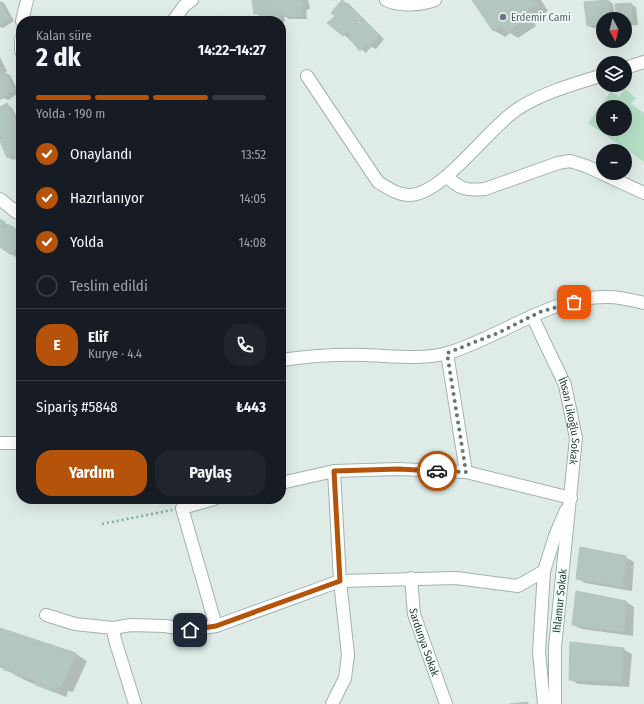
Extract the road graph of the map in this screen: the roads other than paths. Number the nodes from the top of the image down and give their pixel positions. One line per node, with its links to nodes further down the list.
1 (27, 0): 5 (street)
2 (192, 0): 6 (street)
3 (386, 0): 4 (street)
4 (435, 0)
5 (23, 16)
6 (177, 16)
7 (644, 62): 8 (street)
8 (632, 66)
9 (307, 76): 11 (street)
10 (596, 77): 11 (street)
11 (447, 176): 12 (street)
12 (644, 193)
13 (0, 199): 14 (street)
14 (16, 212)
15 (644, 303): 16 (street)
16 (532, 316): 17 (street); 24 (street, İhsan Likoğlu Sokak)
17 (447, 353): 18 (street); 22 (street)
18 (286, 360)
19 (0, 443): 20 (street)
20 (16, 443)
21 (334, 471): 22 (street); 23 (street); 28 (street)
22 (466, 472): 24 (street)
23 (286, 482)
24 (571, 498): 26 (street); 36 (street, Ihlamur Sokak)
25 (180, 504): 30 (street)
26 (544, 571): 27 (street); 35 (street)
27 (411, 578): 28 (street); 34 (street, Sardunya Sokak)
28 (340, 581): 30 (street); 33 (street)
29 (46, 615): 31 (street)
30 (216, 626): 31 (street)
31 (113, 628): 32 (street)
32 (135, 704)
33 (332, 704)
34 (446, 704)
35 (544, 704)
36 (555, 704)

